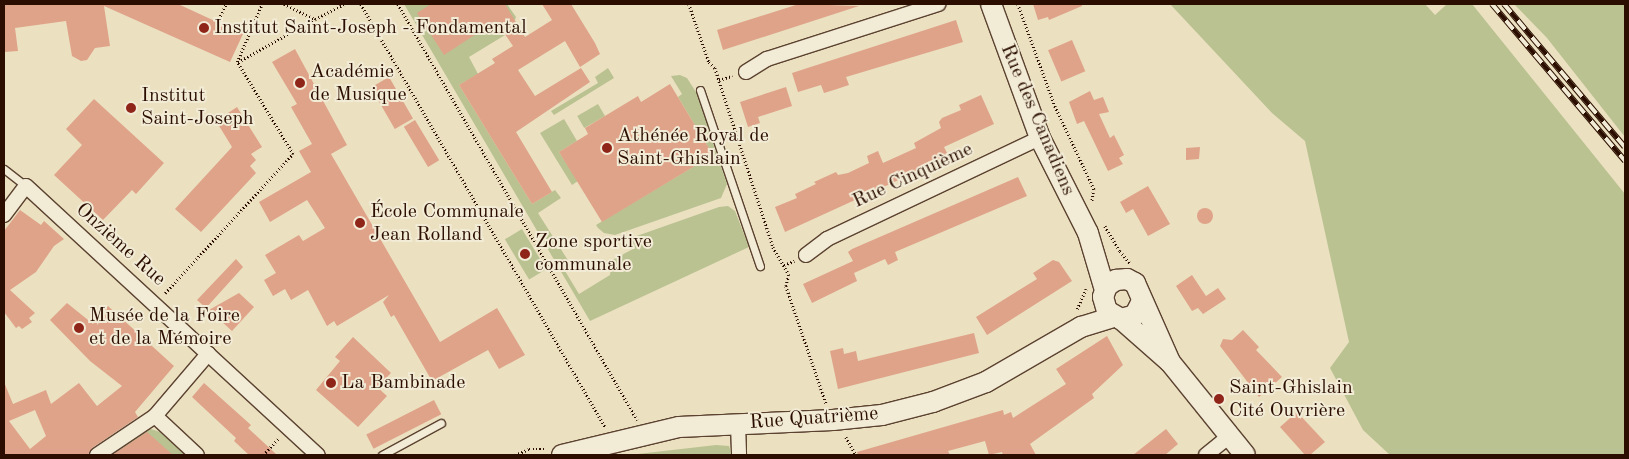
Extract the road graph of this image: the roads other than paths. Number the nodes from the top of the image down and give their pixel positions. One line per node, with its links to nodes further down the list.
1 (938, 4): 3 (street)
2 (991, 4): 5 (street, Rue des Canadiens)
3 (746, 72)
4 (700, 90): 11 (lane)
5 (1040, 138): 9 (street, Rue des Canadiens); 10 (street, Rue Cinquième)
6 (4, 169): 7 (lane)
7 (26, 186): 8 (street); 17 (street, Onzième Rue)
8 (4, 215)
9 (1088, 233): 12 (street, Rue des Canadiens); 13 (street, Rue des Canadiens)
10 (806, 255)
11 (760, 266)
12 (1127, 279): 13 (street); 14 (street, Rue des Canadiens)
13 (1098, 291): 15 (street, Rue des Canadiens); 16 (street, Rue Quatrième)
14 (1142, 301): 15 (street); 18 (street, Rue des Canadiens)
15 (1118, 318): 16 (street, Rue Quatrième); 18 (street, Rue des Canadiens)
16 (1078, 319): 21 (street, Rue Quatrième)
17 (208, 354): 19 (street); 26 (street, Onzième Rue)
18 (1170, 362): 22 (street, Rue des Canadiens)
19 (155, 416): 24 (street); 25 (street)
20 (441, 423): 27 (lane)
21 (738, 424): 23 (street, Rue Quatrième); 28 (street)
22 (1228, 437): 29 (street); 30 (street, Rue des Canadiens)
23 (555, 452)
24 (96, 455)
25 (197, 455)
26 (318, 455)
27 (382, 455)
28 (740, 455)
29 (1206, 455)
30 (1245, 455)

